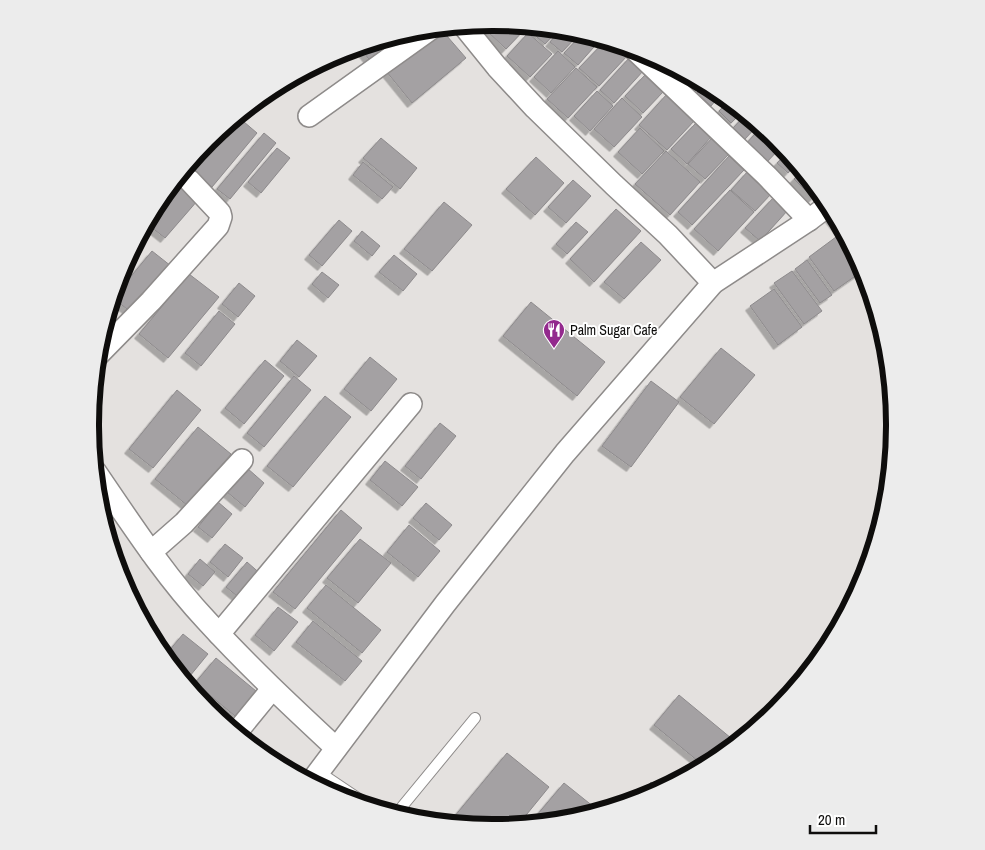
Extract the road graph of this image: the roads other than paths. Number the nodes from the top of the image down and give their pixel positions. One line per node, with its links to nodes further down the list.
1 (469, 32): 8 (street)
2 (417, 39): 4 (street)
3 (650, 64): 7 (street)
4 (309, 116)
5 (189, 180): 9 (street)
6 (822, 210): 7 (street)
7 (809, 220): 8 (street)
8 (713, 283): 18 (street)
9 (106, 347)
10 (412, 404): 14 (street)
11 (242, 460): 13 (street)
12 (103, 484): 13 (street)
13 (151, 552): 14 (street)
14 (219, 634): 15 (street)
15 (272, 689): 17 (street); 18 (street)
16 (474, 718): 20 (lane)
17 (241, 727)
18 (336, 748): 19 (street)
19 (315, 777)
20 (401, 807)

